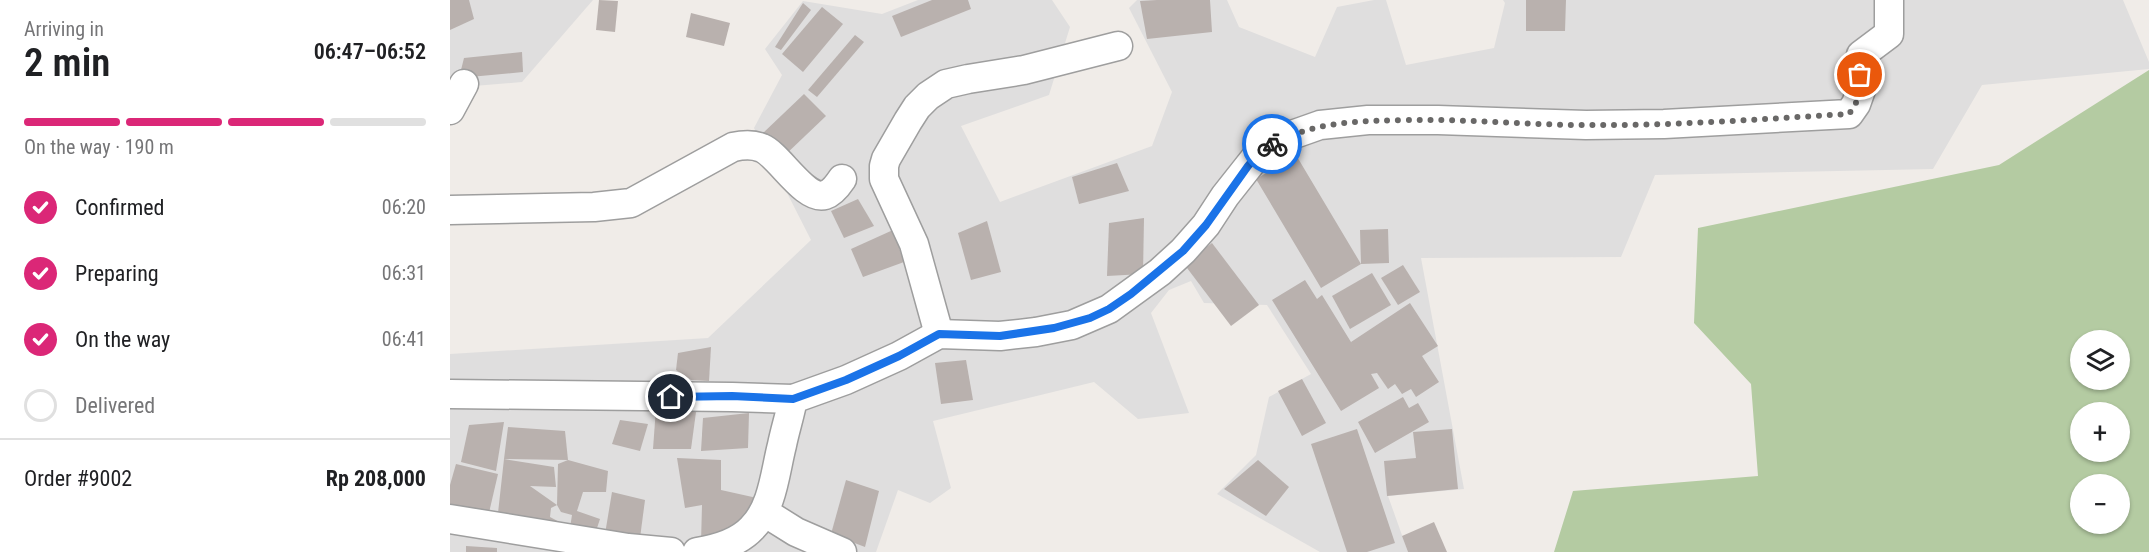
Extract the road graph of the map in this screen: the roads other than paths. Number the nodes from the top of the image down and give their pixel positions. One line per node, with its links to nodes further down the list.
1 (1889, 0): 7 (street)
2 (1118, 46): 7 (street)
3 (464, 84): 4 (street)
4 (450, 110)
5 (842, 179): 6 (street)
6 (450, 210)
7 (939, 334): 9 (street)
8 (450, 394): 9 (street)
9 (793, 399): 10 (street)
10 (764, 512): 13 (street); 14 (street)
11 (450, 519): 12 (street)
12 (671, 552)
13 (697, 552)
14 (842, 552)

